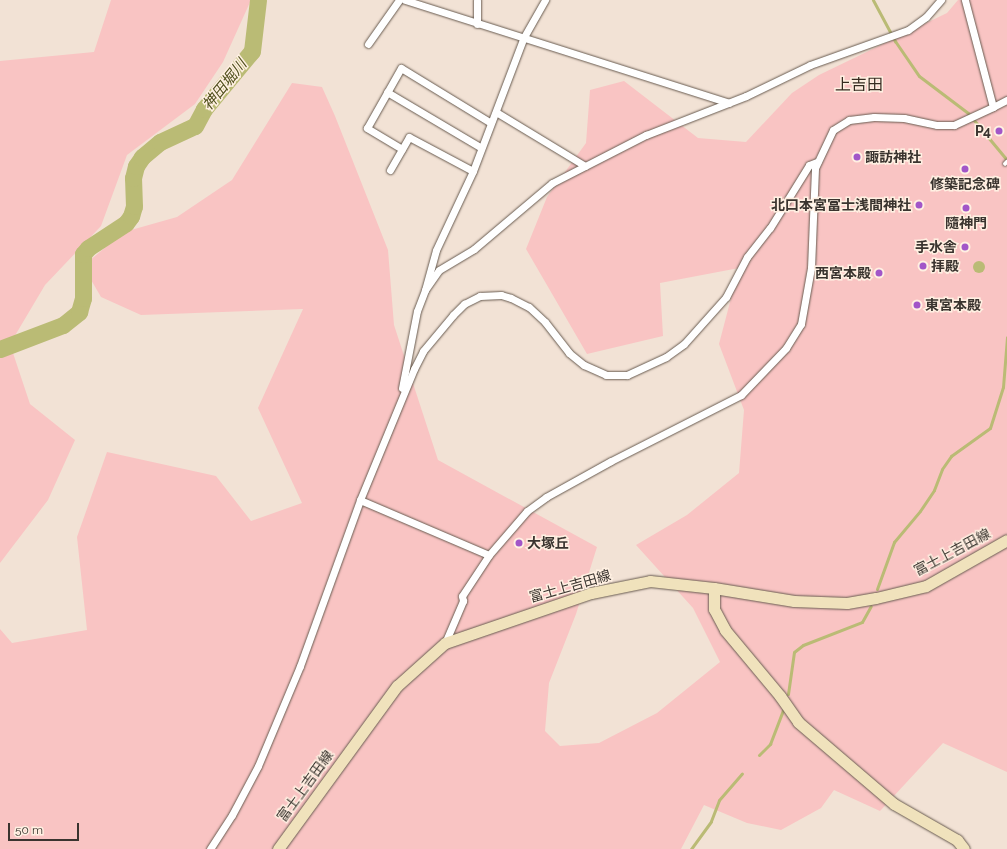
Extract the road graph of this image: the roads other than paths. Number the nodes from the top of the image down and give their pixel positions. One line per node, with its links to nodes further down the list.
1 (399, 0): 9 (street)
2 (405, 0): 7 (street)
3 (478, 0): 7 (street)
4 (546, 0): 8 (street)
5 (941, 0): 12 (street)
6 (965, 0): 13 (street)
7 (477, 24): 8 (street)
8 (524, 37): 12 (street); 14 (street)
9 (368, 44)
10 (387, 92): 15 (street); 16 (street); 17 (street)
11 (1007, 100): 13 (street)
12 (729, 103): 19 (street)
13 (994, 107): 18 (street)
14 (496, 112): 15 (street); 19 (street)
15 (491, 123): 16 (street)
16 (480, 147): 21 (street)
17 (402, 149): 20 (street); 21 (street)
18 (817, 162): 23 (street); 26 (street)
19 (585, 166): 22 (street)
20 (390, 170)
21 (473, 170): 22 (street)
22 (425, 290): 23 (street)
23 (399, 404): 24 (street)
24 (360, 500): 26 (street); 29 (street)
25 (1007, 540): 27 (main road, 富士上吉田線)
26 (490, 555): 28 (street)
27 (714, 588): 28 (main road, 富士上吉田線); 31 (main road)
28 (445, 643): 30 (main road, 富士上吉田線)
29 (210, 849)
30 (278, 849)
31 (964, 849)

